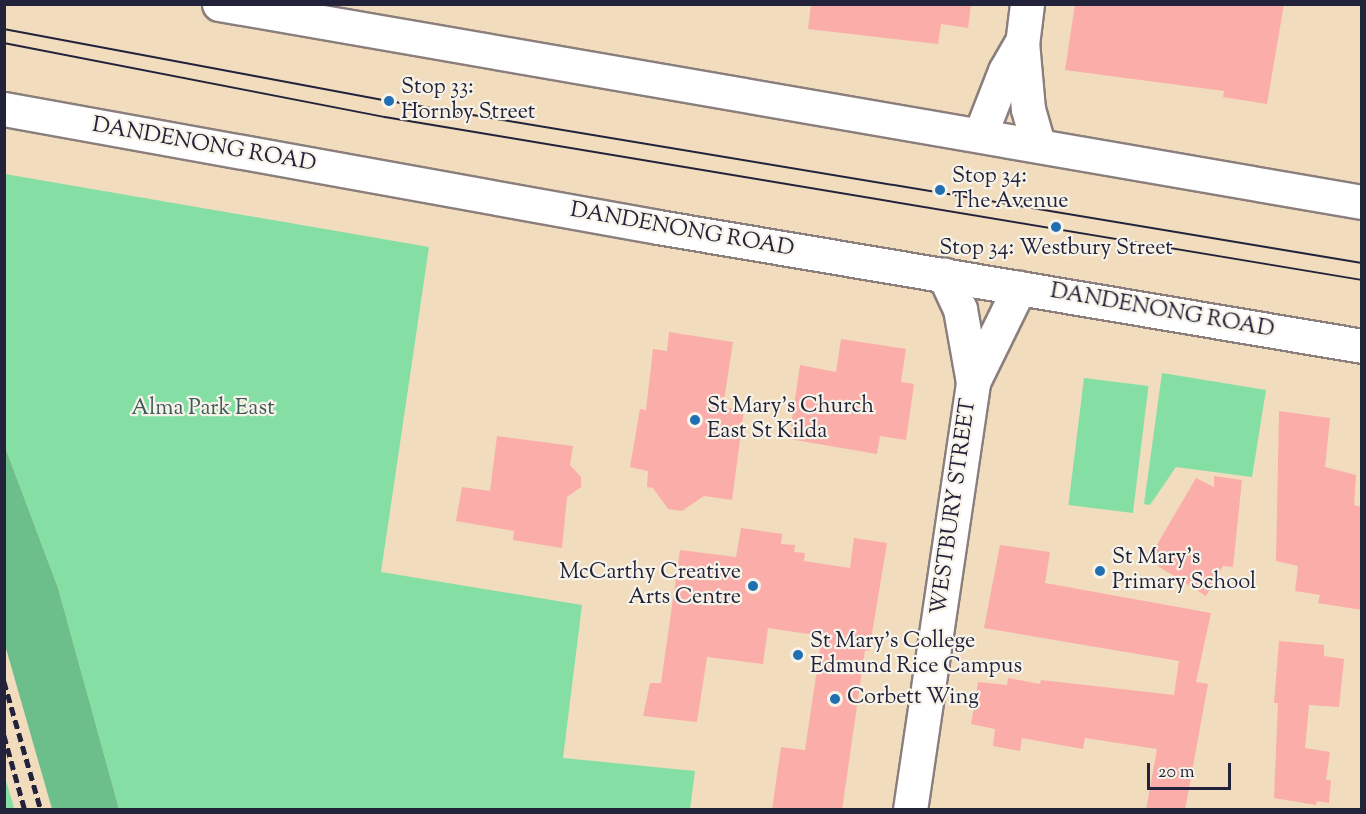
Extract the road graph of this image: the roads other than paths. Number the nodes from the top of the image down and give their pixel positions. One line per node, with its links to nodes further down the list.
1 (219, 4): 3 (main road)
2 (1027, 4): 4 (main road)
3 (270, 9): 6 (main road)
4 (1022, 42): 6 (main road); 7 (main road)
5 (4, 108): 9 (main road, DANDENONG ROAD)
6 (980, 135): 7 (main road)
7 (1038, 145): 8 (main road)
8 (1362, 202)
9 (944, 275): 10 (main road, DANDENONG ROAD); 12 (main road, WESTBURY STREET)
10 (1019, 288): 11 (main road, DANDENONG ROAD); 12 (main road, WESTBURY STREET)
11 (1362, 346)
12 (973, 382): 13 (main road, WESTBURY STREET)
13 (910, 810)

